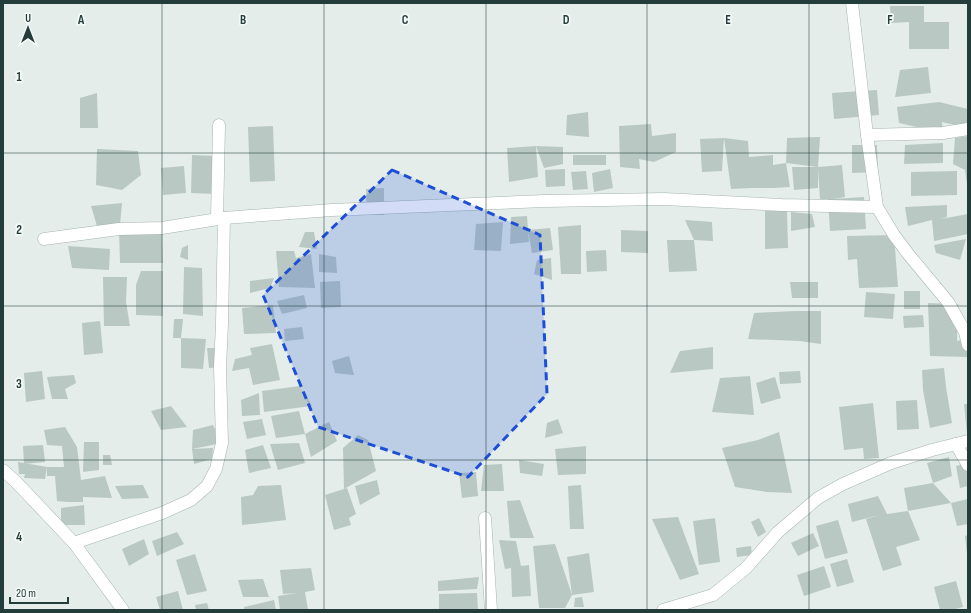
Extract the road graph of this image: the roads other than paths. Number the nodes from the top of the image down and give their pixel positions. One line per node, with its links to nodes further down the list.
1 (852, 3): 4 (street)
2 (219, 125): 6 (street)
3 (968, 129): 4 (street)
4 (867, 135): 5 (street)
5 (877, 207): 6 (street); 8 (street)
6 (220, 218): 7 (street); 13 (street)
7 (44, 239)
8 (968, 345)
9 (962, 443): 10 (street); 16 (street)
10 (968, 465)
11 (3, 470): 13 (street)
12 (485, 518): 15 (street)
13 (74, 543): 14 (street)
14 (123, 610)
15 (491, 610)
16 (663, 610)

